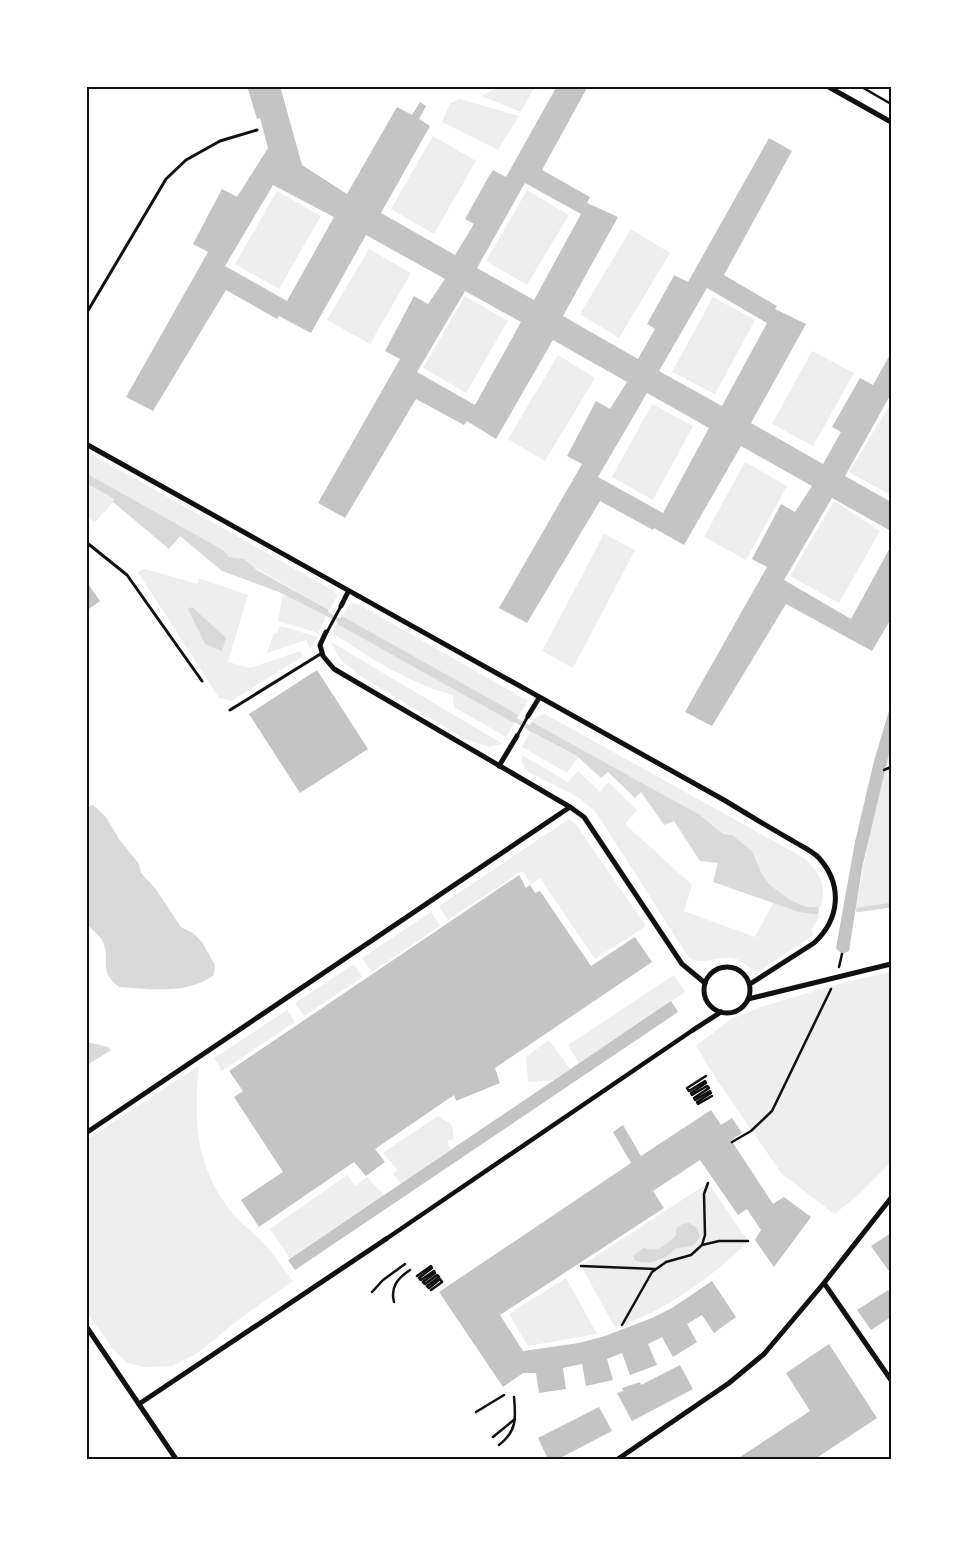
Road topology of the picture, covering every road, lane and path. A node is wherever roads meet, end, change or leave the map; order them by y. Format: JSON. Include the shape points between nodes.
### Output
{"nodes":[{"id":1,"x":827,"y":86,"type":"edge"},
{"id":2,"x":860,"y":86,"type":"edge"},
{"id":3,"x":891,"y":104,"type":"edge"},
{"id":4,"x":891,"y":122,"type":"edge"},
{"id":5,"x":257,"y":130,"type":"dead end"},
{"id":6,"x":86,"y":314,"type":"edge"},
{"id":7,"x":86,"y":444,"type":"edge"},
{"id":8,"x":86,"y":542,"type":"edge"},
{"id":9,"x":348,"y":592,"type":"junction"},
{"id":10,"x":340,"y":606,"type":"joint"},
{"id":11,"x":326,"y":632,"type":"joint"},
{"id":12,"x":322,"y":653,"type":"junction"},
{"id":13,"x":202,"y":681,"type":"dead end"},
{"id":14,"x":539,"y":698,"type":"junction"},
{"id":15,"x":230,"y":710,"type":"dead end"},
{"id":16,"x":528,"y":716,"type":"joint"},
{"id":17,"x":517,"y":736,"type":"joint"},
{"id":18,"x":499,"y":766,"type":"junction"},
{"id":19,"x":891,"y":767,"type":"edge"},
{"id":20,"x":884,"y":770,"type":"dead end"},
{"id":21,"x":570,"y":807,"type":"junction"},
{"id":22,"x":842,"y":954,"type":"dead end"},
{"id":23,"x":891,"y":964,"type":"edge"},
{"id":24,"x":839,"y":968,"type":"dead end"},
{"id":25,"x":705,"y":983,"type":"junction"},
{"id":26,"x":750,"y":984,"type":"junction"},
{"id":27,"x":833,"y":986,"type":"dead end"},
{"id":28,"x":748,"y":999,"type":"junction"},
{"id":29,"x":721,"y":1012,"type":"junction"},
{"id":30,"x":693,"y":1030,"type":"joint"},
{"id":31,"x":706,"y":1076,"type":"dead end"},
{"id":32,"x":712,"y":1096,"type":"dead end"},
{"id":33,"x":86,"y":1133,"type":"edge"},
{"id":34,"x":732,"y":1142,"type":"dead end"},
{"id":35,"x":708,"y":1184,"type":"dead end"},
{"id":36,"x":891,"y":1198,"type":"edge"},
{"id":37,"x":386,"y":1239,"type":"joint"},
{"id":38,"x":748,"y":1242,"type":"dead end"},
{"id":39,"x":702,"y":1245,"type":"junction"},
{"id":40,"x":405,"y":1264,"type":"dead end"},
{"id":41,"x":581,"y":1266,"type":"dead end"},
{"id":42,"x":657,"y":1269,"type":"junction"},
{"id":43,"x":410,"y":1270,"type":"dead end"},
{"id":44,"x":417,"y":1276,"type":"dead end"},
{"id":45,"x":824,"y":1283,"type":"junction"},
{"id":46,"x":431,"y":1290,"type":"dead end"},
{"id":47,"x":372,"y":1292,"type":"dead end"},
{"id":48,"x":394,"y":1302,"type":"dead end"},
{"id":49,"x":622,"y":1325,"type":"dead end"},
{"id":50,"x":86,"y":1326,"type":"edge"},
{"id":51,"x":891,"y":1380,"type":"edge"},
{"id":52,"x":504,"y":1395,"type":"dead end"},
{"id":53,"x":514,"y":1397,"type":"dead end"},
{"id":54,"x":139,"y":1404,"type":"junction"},
{"id":55,"x":476,"y":1412,"type":"dead end"},
{"id":56,"x":516,"y":1418,"type":"junction"},
{"id":57,"x":493,"y":1436,"type":"dead end"},
{"id":58,"x":499,"y":1445,"type":"dead end"},
{"id":59,"x":176,"y":1459,"type":"edge"},
{"id":60,"x":618,"y":1459,"type":"edge"}],
"edges":[{"from":1,"to":4,"type":"street"},
{"from":2,"to":3,"type":"path"},
{"from":5,"to":6,"type":"lane","via":[[220,141],[186,160],[166,178]]},
{"from":7,"to":9,"type":"street"},
{"from":8,"to":13,"type":"lane","via":[[126,576]]},
{"from":9,"to":10,"type":"street"},
{"from":9,"to":14,"type":"street"},
{"from":10,"to":11,"type":"lane"},
{"from":11,"to":12,"type":"street","via":[[320,645]]},
{"from":12,"to":15,"type":"lane"},
{"from":12,"to":18,"type":"street","via":[[334,669]]},
{"from":14,"to":16,"type":"street"},
{"from":14,"to":26,"type":"street","via":[[818,856],[830,875],[837,899],[833,918],[814,943]]},
{"from":16,"to":17,"type":"lane"},
{"from":17,"to":18,"type":"street"},
{"from":18,"to":21,"type":"street"},
{"from":19,"to":20,"type":"path"},
{"from":21,"to":25,"type":"street","via":[[584,817],[682,964]]},
{"from":21,"to":33,"type":"street"},
{"from":22,"to":24,"type":"path"},
{"from":23,"to":28,"type":"street"},
{"from":25,"to":26,"type":"street","via":[[714,970],[728,966],[742,972]]},
{"from":25,"to":29,"type":"street","via":[[706,998]]},
{"from":26,"to":28,"type":"street"},
{"from":27,"to":34,"type":"path","via":[[772,1111]]},
{"from":28,"to":29,"type":"street","via":[[739,1010]]},
{"from":29,"to":30,"type":"street"},
{"from":30,"to":37,"type":"street"},
{"from":31,"to":32,"type":"path","via":[[687,1088],[689,1091],[705,1080],[691,1093],[709,1088],[694,1098],[710,1091],[698,1104]]},
{"from":35,"to":39,"type":"path","via":[[704,1194],[705,1235]]},
{"from":36,"to":45,"type":"street"},
{"from":37,"to":54,"type":"street"},
{"from":38,"to":39,"type":"path","via":[[719,1241]]},
{"from":39,"to":42,"type":"path","via":[[691,1256],[666,1262]]},
{"from":40,"to":47,"type":"path","via":[[389,1274]]},
{"from":41,"to":42,"type":"path"},
{"from":42,"to":49,"type":"path","via":[[649,1276]]},
{"from":43,"to":48,"type":"path","via":[[394,1286]]},
{"from":44,"to":46,"type":"path","via":[[430,1266],[432,1268],[419,1278],[421,1280],[434,1271],[436,1273],[423,1282],[425,1284],[437,1275],[439,1277],[427,1286],[429,1288],[440,1279],[442,1282]]},
{"from":45,"to":51,"type":"street"},
{"from":45,"to":60,"type":"street","via":[[764,1354],[722,1388]]},
{"from":50,"to":54,"type":"street"},
{"from":52,"to":55,"type":"path"},
{"from":53,"to":56,"type":"path"},
{"from":54,"to":59,"type":"street"},
{"from":56,"to":57,"type":"path"},
{"from":56,"to":58,"type":"path","via":[[512,1433]]}]}
